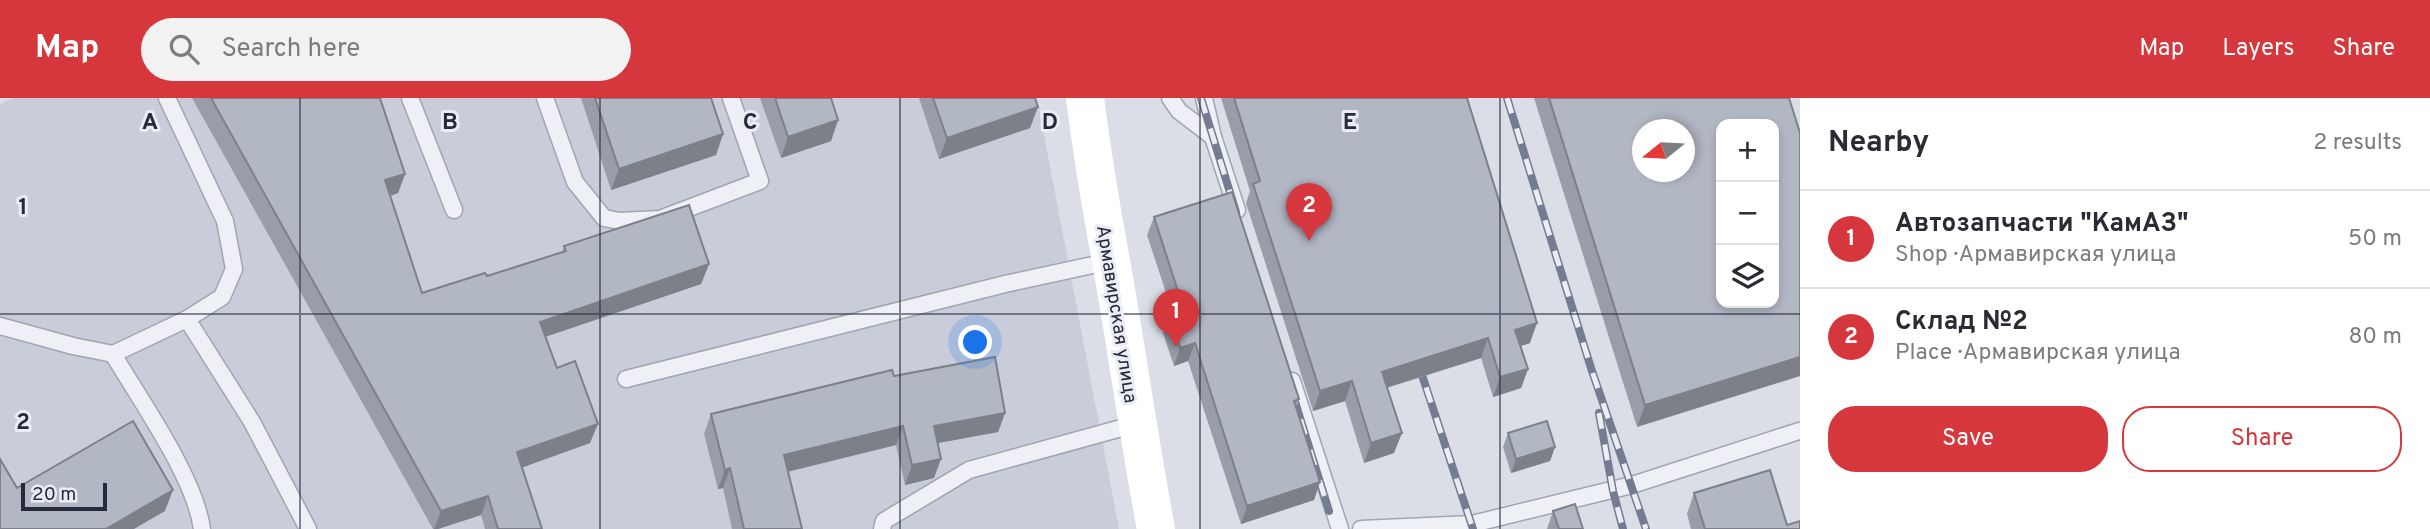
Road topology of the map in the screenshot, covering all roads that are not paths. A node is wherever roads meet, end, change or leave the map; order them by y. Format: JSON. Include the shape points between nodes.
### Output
{"nodes":[{"id":1,"x":167,"y":98,"type":"edge"},
{"id":2,"x":410,"y":98,"type":"edge"},
{"id":3,"x":545,"y":98,"type":"edge"},
{"id":4,"x":731,"y":98,"type":"edge"},
{"id":5,"x":1085,"y":98,"type":"edge"},
{"id":6,"x":1170,"y":98,"type":"edge"},
{"id":7,"x":1204,"y":98,"type":"edge"},
{"id":8,"x":1213,"y":137,"type":"junction"},
{"id":9,"x":454,"y":210,"type":"dead end"},
{"id":10,"x":1242,"y":228,"type":"edge"},
{"id":11,"x":1111,"y":261,"type":"junction"},
{"id":12,"x":187,"y":318,"type":"junction"},
{"id":13,"x":0,"y":326,"type":"edge"},
{"id":14,"x":113,"y":354,"type":"junction"},
{"id":15,"x":1289,"y":372,"type":"edge"},
{"id":16,"x":626,"y":379,"type":"dead end"},
{"id":17,"x":1136,"y":424,"type":"junction"},
{"id":18,"x":1799,"y":431,"type":"edge"},
{"id":19,"x":202,"y":529,"type":"edge"},
{"id":20,"x":308,"y":529,"type":"edge"},
{"id":21,"x":882,"y":529,"type":"edge"},
{"id":22,"x":1156,"y":529,"type":"edge"},
{"id":23,"x":1340,"y":529,"type":"edge"},
{"id":24,"x":1362,"y":529,"type":"edge"}],
"edges":[{"from":1,"to":12,"type":"lane","via":[[225,221],[234,269],[222,297]]},
{"from":2,"to":9,"type":"lane"},
{"from":3,"to":4,"type":"lane","via":[[575,182],[604,218],[620,221],[660,219],[760,181]]},
{"from":5,"to":11,"type":"main road","name":"Армавирская улица"},
{"from":6,"to":8,"type":"lane","via":[[1179,111]]},
{"from":7,"to":8,"type":"lane"},
{"from":8,"to":10,"type":"lane"},
{"from":11,"to":16,"type":"lane"},
{"from":11,"to":17,"type":"main road","name":"Армавирская улица"},
{"from":12,"to":14,"type":"lane"},
{"from":12,"to":20,"type":"lane","via":[[252,422]]},
{"from":13,"to":14,"type":"lane"},
{"from":14,"to":19,"type":"lane","via":[[178,465],[200,513]]},
{"from":15,"to":23,"type":"lane"},
{"from":17,"to":21,"type":"lane","via":[[970,470],[884,521]]},
{"from":17,"to":22,"type":"main road","name":"Армавирская улица"},
{"from":18,"to":24,"type":"lane","via":[[1623,488],[1472,524]]}]}
